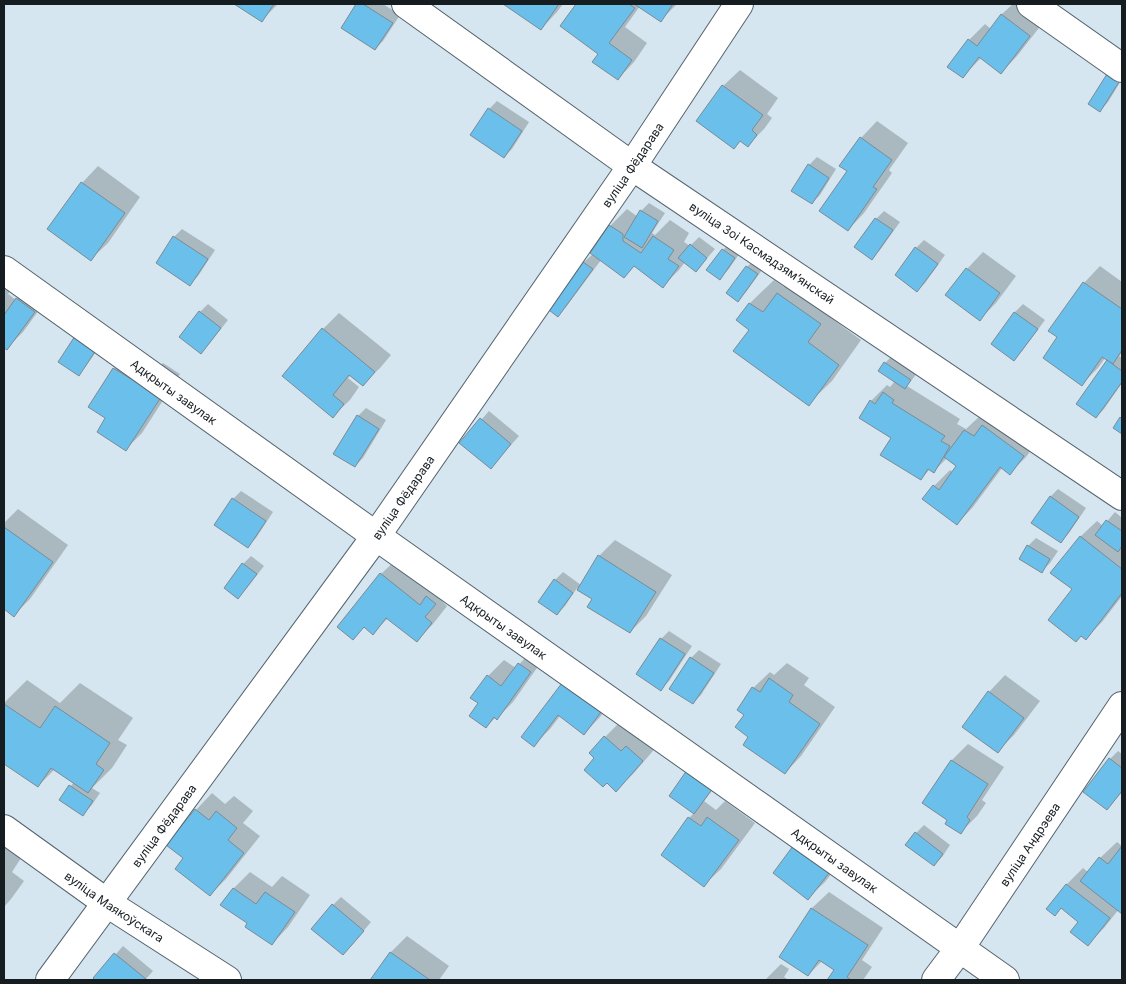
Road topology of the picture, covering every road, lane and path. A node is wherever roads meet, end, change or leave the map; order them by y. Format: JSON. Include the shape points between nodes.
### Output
{"nodes":[{"id":1,"x":406,"y":4,"type":"edge"},
{"id":2,"x":739,"y":4,"type":"edge"},
{"id":3,"x":1031,"y":4,"type":"edge"},
{"id":4,"x":1122,"y":68,"type":"edge"},
{"id":5,"x":632,"y":166,"type":"junction"},
{"id":6,"x":4,"y":270,"type":"edge"},
{"id":7,"x":1122,"y":496,"type":"edge"},
{"id":8,"x":376,"y":536,"type":"junction"},
{"id":9,"x":1122,"y":706,"type":"edge"},
{"id":10,"x":4,"y":829,"type":"edge"},
{"id":11,"x":107,"y":903,"type":"junction"},
{"id":12,"x":960,"y":948,"type":"junction"},
{"id":13,"x":50,"y":980,"type":"edge"},
{"id":14,"x":227,"y":980,"type":"edge"},
{"id":15,"x":936,"y":980,"type":"edge"},
{"id":16,"x":1005,"y":980,"type":"edge"}],
"edges":[{"from":1,"to":5,"type":"street","name":"вуліца Зоі Касмадзямʼянскай"},
{"from":2,"to":5,"type":"street","name":"вуліца Фёдарава"},
{"from":3,"to":4,"type":"street"},
{"from":5,"to":7,"type":"street","name":"вуліца Зоі Касмадзямʼянскай"},
{"from":5,"to":8,"type":"street","name":"вуліца Фёдарава"},
{"from":6,"to":8,"type":"street","name":"Адкрыты завулак"},
{"from":8,"to":11,"type":"street","name":"вуліца Фёдарава"},
{"from":8,"to":12,"type":"street","name":"Адкрыты завулак"},
{"from":9,"to":12,"type":"street","name":"вуліца Андрэева"},
{"from":10,"to":11,"type":"street","name":"вуліца Маякоўскага"},
{"from":11,"to":13,"type":"street","name":"вуліца Фёдарава"},
{"from":11,"to":14,"type":"street","name":"вуліца Маякоўскага"},
{"from":12,"to":15,"type":"street","name":"вуліца Андрэева"},
{"from":12,"to":16,"type":"street","name":"Адкрыты завулак"}]}
